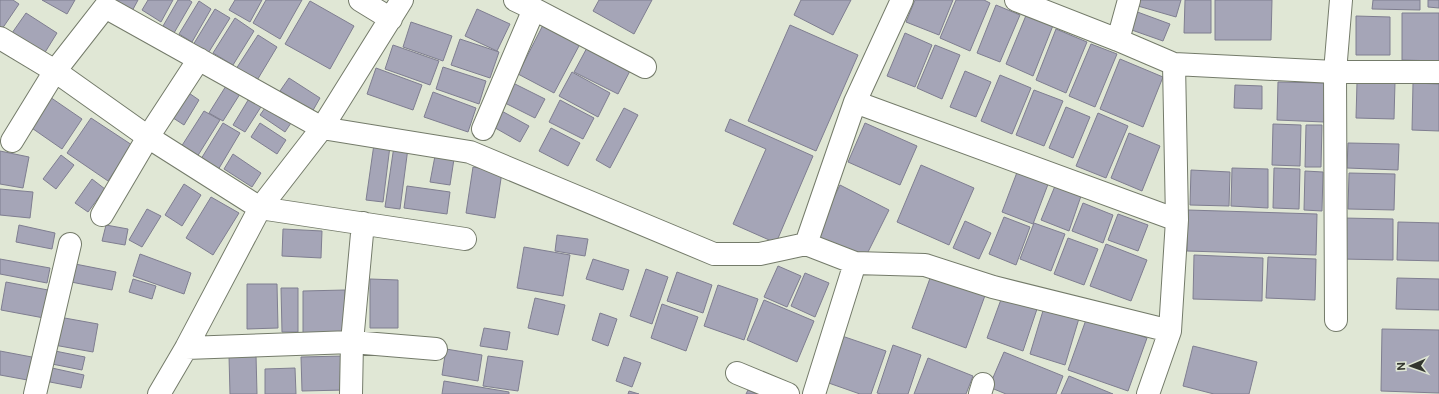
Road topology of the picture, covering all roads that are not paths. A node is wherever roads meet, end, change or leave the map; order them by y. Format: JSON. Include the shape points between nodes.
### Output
{"nodes":[{"id":1,"x":360,"y":0,"type":"edge"},
{"id":2,"x":402,"y":0,"type":"edge"},
{"id":3,"x":515,"y":0,"type":"edge"},
{"id":4,"x":902,"y":0,"type":"edge"},
{"id":5,"x":1016,"y":0,"type":"edge"},
{"id":6,"x":1128,"y":0,"type":"edge"},
{"id":7,"x":1341,"y":0,"type":"edge"},
{"id":8,"x":534,"y":9,"type":"junction"},
{"id":9,"x":391,"y":19,"type":"junction"},
{"id":10,"x":0,"y":38,"type":"edge"},
{"id":11,"x":1118,"y":40,"type":"junction"},
{"id":12,"x":199,"y":59,"type":"junction"},
{"id":13,"x":1174,"y":64,"type":"junction"},
{"id":14,"x":645,"y":67,"type":"dead end"},
{"id":15,"x":55,"y":71,"type":"junction"},
{"id":16,"x":1335,"y":72,"type":"junction"},
{"id":17,"x":1439,"y":72,"type":"edge"},
{"id":18,"x":855,"y":102,"type":"junction"},
{"id":19,"x":322,"y":128,"type":"junction"},
{"id":20,"x":483,"y":129,"type":"dead end"},
{"id":21,"x":148,"y":137,"type":"junction"},
{"id":22,"x":12,"y":141,"type":"dead end"},
{"id":23,"x":260,"y":208,"type":"junction"},
{"id":24,"x":102,"y":215,"type":"dead end"},
{"id":25,"x":1177,"y":220,"type":"junction"},
{"id":26,"x":363,"y":223,"type":"junction"},
{"id":27,"x":465,"y":239,"type":"dead end"},
{"id":28,"x":70,"y":244,"type":"dead end"},
{"id":29,"x":806,"y":244,"type":"junction"},
{"id":30,"x":855,"y":263,"type":"junction"},
{"id":31,"x":1336,"y":320,"type":"dead end"},
{"id":32,"x":1170,"y":331,"type":"junction"},
{"id":33,"x":352,"y":342,"type":"junction"},
{"id":34,"x":186,"y":348,"type":"junction"},
{"id":35,"x":436,"y":349,"type":"dead end"},
{"id":36,"x":737,"y":373,"type":"dead end"},
{"id":37,"x":35,"y":394,"type":"edge"},
{"id":38,"x":159,"y":394,"type":"edge"},
{"id":39,"x":351,"y":394,"type":"edge"},
{"id":40,"x":788,"y":394,"type":"edge"},
{"id":41,"x":814,"y":394,"type":"edge"},
{"id":42,"x":1148,"y":394,"type":"edge"}],
"edges":[{"from":1,"to":9,"type":"street"},
{"from":2,"to":9,"type":"street"},
{"from":3,"to":8,"type":"street"},
{"from":4,"to":18,"type":"street"},
{"from":5,"to":11,"type":"street"},
{"from":6,"to":11,"type":"street"},
{"from":7,"to":16,"type":"street"},
{"from":8,"to":14,"type":"street"},
{"from":8,"to":20,"type":"street"},
{"from":9,"to":19,"type":"street"},
{"from":10,"to":15,"type":"street"},
{"from":11,"to":13,"type":"street"},
{"from":12,"to":15,"type":"street","via":[[105,7]]},
{"from":12,"to":19,"type":"street"},
{"from":12,"to":21,"type":"street"},
{"from":13,"to":16,"type":"street"},
{"from":13,"to":25,"type":"street"},
{"from":15,"to":21,"type":"street"},
{"from":15,"to":22,"type":"street"},
{"from":16,"to":17,"type":"street"},
{"from":16,"to":31,"type":"street"},
{"from":18,"to":25,"type":"street"},
{"from":18,"to":29,"type":"street"},
{"from":19,"to":23,"type":"street"},
{"from":19,"to":29,"type":"street","via":[[470,152],[714,254],[760,254]]},
{"from":21,"to":23,"type":"street"},
{"from":21,"to":24,"type":"street"},
{"from":23,"to":26,"type":"street"},
{"from":23,"to":34,"type":"street"},
{"from":25,"to":32,"type":"street"},
{"from":26,"to":27,"type":"street"},
{"from":26,"to":33,"type":"street"},
{"from":28,"to":37,"type":"street"},
{"from":29,"to":30,"type":"street"},
{"from":30,"to":32,"type":"street","via":[[925,265],[994,287]]},
{"from":30,"to":41,"type":"street"},
{"from":32,"to":42,"type":"street"},
{"from":33,"to":34,"type":"street"},
{"from":33,"to":35,"type":"street"},
{"from":33,"to":39,"type":"street"},
{"from":34,"to":38,"type":"street"},
{"from":36,"to":40,"type":"street"}]}
